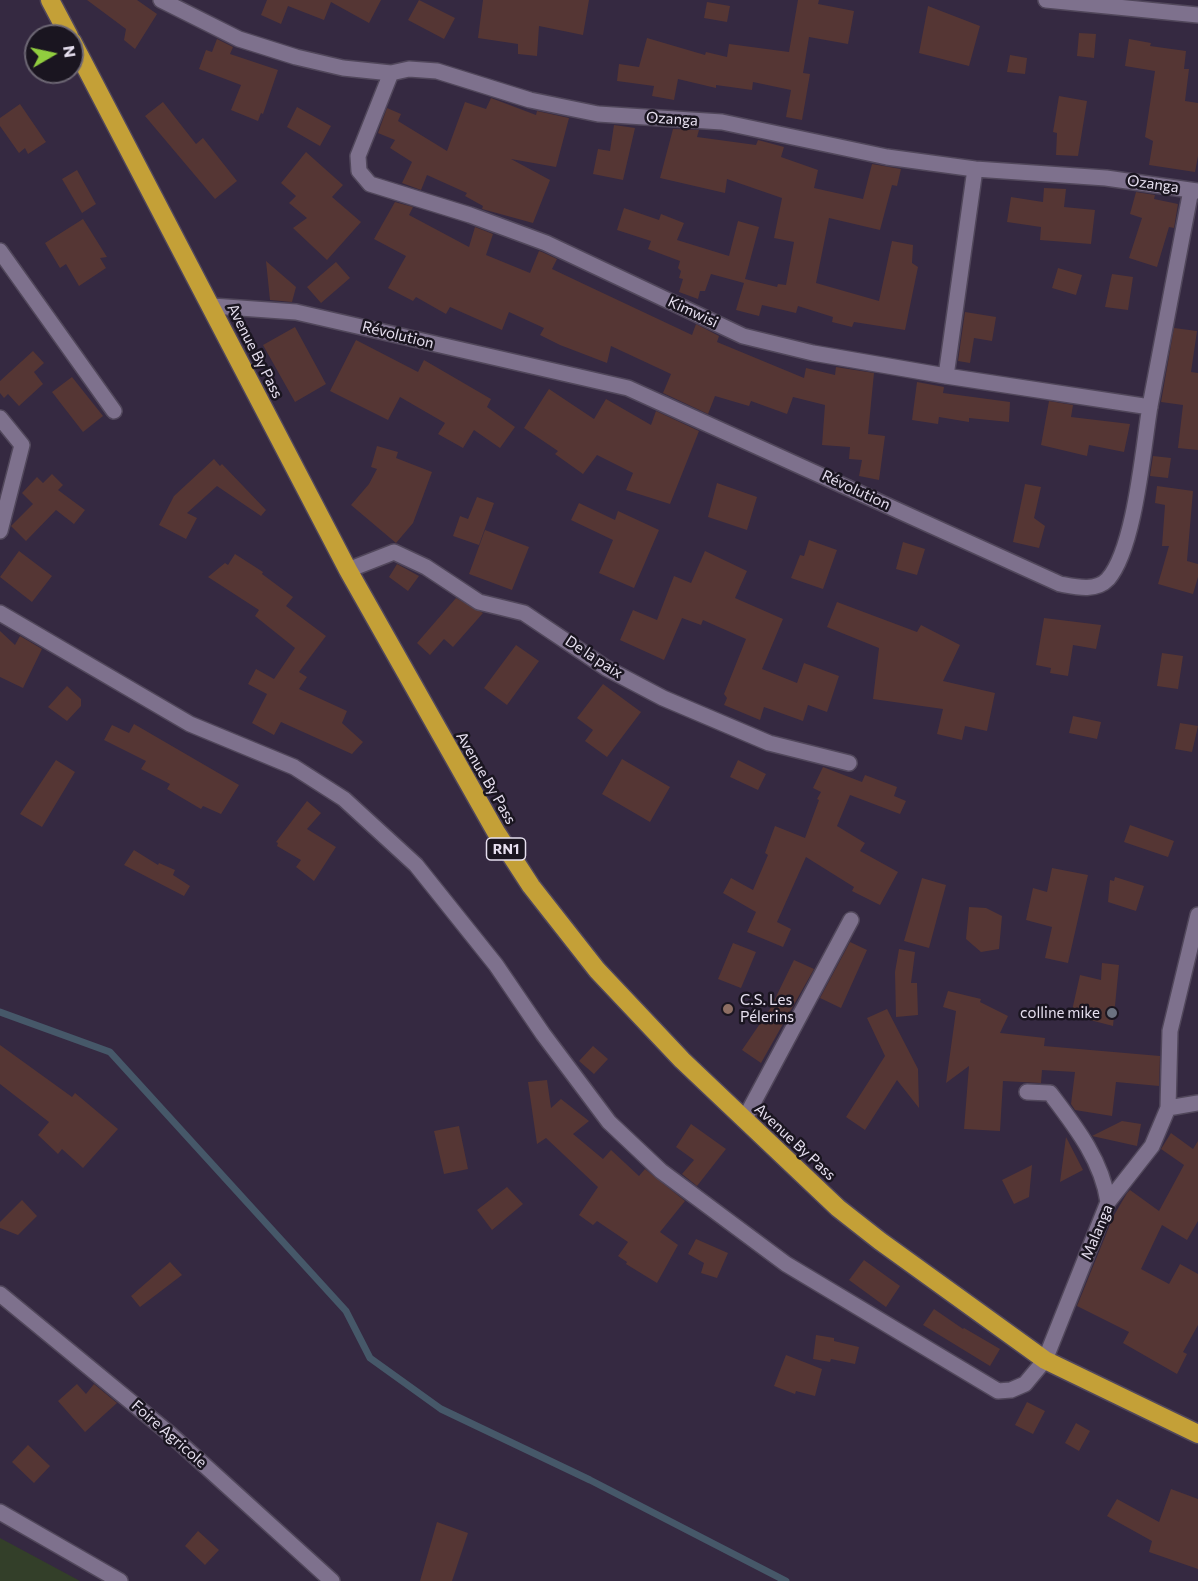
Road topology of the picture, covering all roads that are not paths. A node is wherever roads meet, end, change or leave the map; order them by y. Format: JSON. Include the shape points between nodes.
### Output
{"nodes":[{"id":1,"x":50,"y":0,"type":"edge"},
{"id":2,"x":161,"y":0,"type":"edge"},
{"id":3,"x":1046,"y":0,"type":"edge"},
{"id":4,"x":1198,"y":15,"type":"edge"},
{"id":5,"x":63,"y":24,"type":"edge"},
{"id":6,"x":84,"y":64,"type":"edge"},
{"id":7,"x":391,"y":73,"type":"junction"},
{"id":8,"x":975,"y":169,"type":"junction"},
{"id":9,"x":1194,"y":190,"type":"edge"},
{"id":10,"x":0,"y":251,"type":"edge"},
{"id":11,"x":212,"y":306,"type":"junction"},
{"id":12,"x":946,"y":376,"type":"junction"},
{"id":13,"x":1150,"y":407,"type":"junction"},
{"id":14,"x":114,"y":411,"type":"dead end"},
{"id":15,"x":0,"y":418,"type":"edge"},
{"id":16,"x":0,"y":531,"type":"edge"},
{"id":17,"x":348,"y":570,"type":"junction"},
{"id":18,"x":0,"y":613,"type":"edge"},
{"id":19,"x":849,"y":764,"type":"dead end"},
{"id":20,"x":1198,"y":915,"type":"edge"},
{"id":21,"x":850,"y":920,"type":"dead end"},
{"id":22,"x":1027,"y":1092,"type":"dead end"},
{"id":23,"x":1198,"y":1103,"type":"edge"},
{"id":24,"x":1168,"y":1108,"type":"junction"},
{"id":25,"x":744,"y":1120,"type":"junction"},
{"id":26,"x":1108,"y":1202,"type":"junction"},
{"id":27,"x":0,"y":1294,"type":"edge"},
{"id":28,"x":1045,"y":1360,"type":"junction"},
{"id":29,"x":1198,"y":1434,"type":"edge"},
{"id":30,"x":0,"y":1512,"type":"edge"},
{"id":31,"x":120,"y":1581,"type":"edge"},
{"id":32,"x":332,"y":1581,"type":"edge"}],
"edges":[{"from":1,"to":5,"type":"highway"},
{"from":2,"to":7,"type":"street","name":"Ozanga","via":[[239,39],[320,62]]},
{"from":3,"to":4,"type":"street"},
{"from":6,"to":11,"type":"highway","name":"Avenue By Pass","number":"RN1"},
{"from":7,"to":8,"type":"street","name":"Ozanga","via":[[409,69],[437,71],[530,100],[598,114],[722,122],[887,157]]},
{"from":7,"to":12,"type":"street","name":"Kimwisi","via":[[358,156],[359,171],[370,184],[546,243],[743,336],[813,353]]},
{"from":8,"to":9,"type":"street","name":"Ozanga","via":[[1106,177]]},
{"from":8,"to":12,"type":"street"},
{"from":9,"to":13,"type":"street","name":"Révolution"},
{"from":10,"to":14,"type":"street"},
{"from":11,"to":13,"type":"street","name":"Révolution","via":[[296,312],[628,388],[1060,584],[1075,587],[1090,587],[1109,578],[1126,541]]},
{"from":11,"to":17,"type":"highway","name":"Avenue By Pass","number":"RN1"},
{"from":12,"to":13,"type":"street","name":"Kimwisi"},
{"from":15,"to":16,"type":"street","via":[[22,445]]},
{"from":17,"to":19,"type":"street","name":"De la paix","via":[[394,552],[426,567],[479,602],[524,613],[606,668],[663,698],[769,743]]},
{"from":17,"to":25,"type":"highway","name":"Avenue By Pass","number":"RN1","via":[[496,832],[531,886],[597,970]]},
{"from":18,"to":28,"type":"street","name":"Malanga","via":[[190,724],[294,767],[362,813],[416,866],[496,965],[609,1122],[661,1171],[786,1264],[998,1390],[1025,1384]]},
{"from":20,"to":24,"type":"street","via":[[1170,1031]]},
{"from":21,"to":25,"type":"street"},
{"from":22,"to":26,"type":"street","via":[[1050,1093],[1063,1110],[1082,1136],[1106,1183]]},
{"from":23,"to":24,"type":"street"},
{"from":24,"to":26,"type":"street","name":"Malanga","via":[[1152,1146]]},
{"from":25,"to":28,"type":"highway","name":"Avenue By Pass","number":"RN1","via":[[838,1208]]},
{"from":26,"to":28,"type":"street","name":"Malanga"},
{"from":27,"to":32,"type":"street","name":"Foire Agricole","via":[[170,1434]]},
{"from":28,"to":29,"type":"highway","name":"Avenue By Pass","number":"RN1"},
{"from":30,"to":31,"type":"street"}]}
